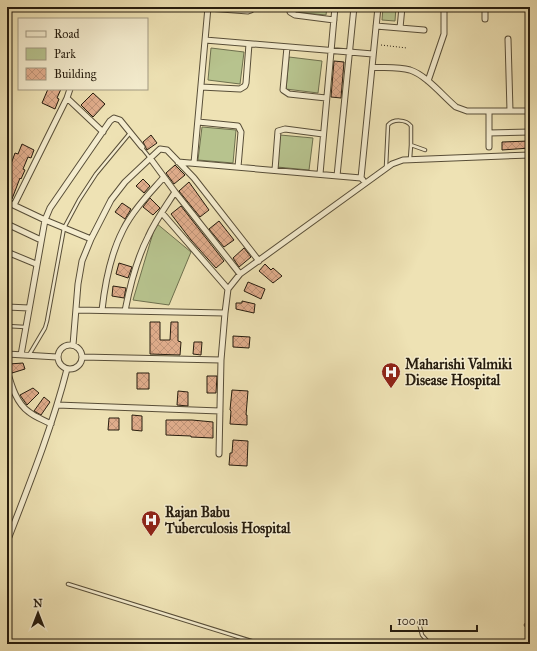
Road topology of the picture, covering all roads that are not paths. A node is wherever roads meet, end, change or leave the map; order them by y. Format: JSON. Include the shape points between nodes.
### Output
{"nodes":[{"id":1,"x":253,"y":7,"type":"edge"},
{"id":2,"x":290,"y":7,"type":"edge"},
{"id":3,"x":335,"y":7,"type":"edge"},
{"id":4,"x":354,"y":7,"type":"edge"},
{"id":5,"x":378,"y":7,"type":"edge"},
{"id":6,"x":402,"y":7,"type":"edge"},
{"id":7,"x":485,"y":7,"type":"edge"},
{"id":8,"x":208,"y":8,"type":"edge"},
{"id":9,"x":444,"y":8,"type":"dead end"},
{"id":10,"x":485,"y":19,"type":"dead end"},
{"id":11,"x":334,"y":20,"type":"junction"},
{"id":12,"x":376,"y":26,"type":"junction"},
{"id":13,"x":400,"y":28,"type":"junction"},
{"id":14,"x":424,"y":30,"type":"dead end"},
{"id":15,"x":508,"y":39,"type":"dead end"},
{"id":16,"x":205,"y":40,"type":"junction"},
{"id":17,"x":249,"y":44,"type":"junction"},
{"id":18,"x":287,"y":47,"type":"junction"},
{"id":19,"x":331,"y":51,"type":"junction"},
{"id":20,"x":349,"y":53,"type":"junction"},
{"id":21,"x":373,"y":54,"type":"junction"},
{"id":22,"x":372,"y":67,"type":"junction"},
{"id":23,"x":428,"y":81,"type":"junction"},
{"id":24,"x":201,"y":87,"type":"junction"},
{"id":25,"x":70,"y":90,"type":"edge"},
{"id":26,"x":66,"y":98,"type":"junction"},
{"id":27,"x":326,"y":98,"type":"junction"},
{"id":28,"x":488,"y":111,"type":"junction"},
{"id":29,"x":510,"y":111,"type":"junction"},
{"id":30,"x":530,"y":111,"type":"edge"},
{"id":31,"x":198,"y":122,"type":"junction"},
{"id":32,"x":103,"y":132,"type":"junction"},
{"id":33,"x":530,"y":132,"type":"edge"},
{"id":34,"x":131,"y":133,"type":"junction"},
{"id":35,"x":489,"y":133,"type":"junction"},
{"id":36,"x":323,"y":134,"type":"junction"},
{"id":37,"x":411,"y":147,"type":"junction"},
{"id":38,"x":489,"y":147,"type":"dead end"},
{"id":39,"x":142,"y":148,"type":"joint"},
{"id":40,"x":425,"y":150,"type":"dead end"},
{"id":41,"x":530,"y":155,"type":"edge"},
{"id":42,"x":150,"y":158,"type":"junction"},
{"id":43,"x":410,"y":160,"type":"junction"},
{"id":44,"x":178,"y":162,"type":"junction"},
{"id":45,"x":194,"y":163,"type":"junction"},
{"id":46,"x":238,"y":167,"type":"junction"},
{"id":47,"x":386,"y":168,"type":"junction"},
{"id":48,"x":275,"y":170,"type":"junction"},
{"id":49,"x":320,"y":174,"type":"junction"},
{"id":50,"x":337,"y":176,"type":"junction"},
{"id":51,"x":164,"y":177,"type":"junction"},
{"id":52,"x":361,"y":178,"type":"junction"},
{"id":53,"x":365,"y":183,"type":"junction"},
{"id":54,"x":175,"y":192,"type":"junction"},
{"id":55,"x":7,"y":202,"type":"edge"},
{"id":56,"x":14,"y":205,"type":"junction"},
{"id":57,"x":162,"y":213,"type":"junction"},
{"id":58,"x":45,"y":220,"type":"junction"},
{"id":59,"x":7,"y":224,"type":"edge"},
{"id":60,"x":64,"y":228,"type":"junction"},
{"id":61,"x":91,"y":239,"type":"junction"},
{"id":62,"x":41,"y":240,"type":"junction"},
{"id":63,"x":7,"y":252,"type":"edge"},
{"id":64,"x":259,"y":261,"type":"junction"},
{"id":65,"x":36,"y":264,"type":"junction"},
{"id":66,"x":240,"y":274,"type":"junction"},
{"id":67,"x":228,"y":289,"type":"junction"},
{"id":68,"x":7,"y":307,"type":"edge"},
{"id":69,"x":29,"y":308,"type":"junction"},
{"id":70,"x":77,"y":310,"type":"junction"},
{"id":71,"x":102,"y":310,"type":"junction"},
{"id":72,"x":125,"y":311,"type":"junction"},
{"id":73,"x":225,"y":313,"type":"junction"},
{"id":74,"x":7,"y":326,"type":"edge"},
{"id":75,"x":26,"y":327,"type":"junction"},
{"id":76,"x":73,"y":345,"type":"junction"},
{"id":77,"x":7,"y":354,"type":"edge"},
{"id":78,"x":21,"y":355,"type":"junction"},
{"id":79,"x":29,"y":355,"type":"junction"},
{"id":80,"x":58,"y":357,"type":"junction"},
{"id":81,"x":82,"y":357,"type":"junction"},
{"id":82,"x":221,"y":360,"type":"junction"},
{"id":83,"x":67,"y":369,"type":"junction"},
{"id":84,"x":7,"y":370,"type":"edge"},
{"id":85,"x":57,"y":405,"type":"junction"},
{"id":86,"x":220,"y":411,"type":"junction"},
{"id":87,"x":51,"y":424,"type":"junction"},
{"id":88,"x":219,"y":454,"type":"dead end"},
{"id":89,"x":7,"y":542,"type":"edge"},
{"id":90,"x":68,"y":584,"type":"dead end"},
{"id":91,"x":419,"y":623,"type":"dead end"},
{"id":92,"x":526,"y":625,"type":"dead end"},
{"id":93,"x":530,"y":629,"type":"edge"},
{"id":94,"x":261,"y":644,"type":"edge"},
{"id":95,"x":430,"y":644,"type":"edge"}],
"edges":[{"from":1,"to":8,"type":"street","via":[[248,12]]},
{"from":2,"to":11,"type":"street","via":[[290,12],[295,15]]},
{"from":3,"to":11,"type":"street"},
{"from":4,"to":20,"type":"street"},
{"from":5,"to":12,"type":"street"},
{"from":6,"to":13,"type":"street"},
{"from":7,"to":10,"type":"street"},
{"from":8,"to":16,"type":"street"},
{"from":9,"to":23,"type":"street","via":[[444,34]]},
{"from":11,"to":19,"type":"street"},
{"from":12,"to":13,"type":"street"},
{"from":12,"to":21,"type":"street"},
{"from":13,"to":14,"type":"street"},
{"from":15,"to":29,"type":"street"},
{"from":16,"to":17,"type":"street"},
{"from":16,"to":24,"type":"street"},
{"from":17,"to":18,"type":"street"},
{"from":17,"to":24,"type":"street","via":[[246,83],[243,88]]},
{"from":18,"to":19,"type":"street"},
{"from":18,"to":27,"type":"street","via":[[283,90],[289,94]]},
{"from":19,"to":20,"type":"street"},
{"from":19,"to":27,"type":"street"},
{"from":20,"to":21,"type":"street"},
{"from":20,"to":50,"type":"street"},
{"from":21,"to":22,"type":"street"},
{"from":22,"to":23,"type":"street","via":[[409,70]]},
{"from":22,"to":52,"type":"street"},
{"from":23,"to":28,"type":"street","via":[[456,107],[462,110]]},
{"from":24,"to":31,"type":"street"},
{"from":25,"to":26,"type":"street"},
{"from":26,"to":32,"type":"street"},
{"from":26,"to":56,"type":"street"},
{"from":27,"to":36,"type":"street"},
{"from":28,"to":29,"type":"street"},
{"from":28,"to":35,"type":"street"},
{"from":29,"to":30,"type":"street"},
{"from":31,"to":45,"type":"street"},
{"from":31,"to":46,"type":"street","via":[[238,126],[242,132]]},
{"from":32,"to":34,"type":"street","via":[[110,121],[117,118]]},
{"from":32,"to":58,"type":"street","via":[[50,208]]},
{"from":33,"to":35,"type":"street"},
{"from":34,"to":39,"type":"street"},
{"from":34,"to":60,"type":"lane","via":[[96,174]]},
{"from":35,"to":38,"type":"street"},
{"from":36,"to":48,"type":"street","via":[[285,129],[278,131]]},
{"from":36,"to":49,"type":"street"},
{"from":37,"to":40,"type":"lane","via":[[413,145]]},
{"from":37,"to":43,"type":"lane"},
{"from":37,"to":47,"type":"lane","via":[[411,126],[406,122],[389,123]]},
{"from":39,"to":42,"type":"lane"},
{"from":41,"to":43,"type":"street"},
{"from":42,"to":44,"type":"street","via":[[163,149]]},
{"from":42,"to":51,"type":"street"},
{"from":42,"to":61,"type":"street","via":[[111,200]]},
{"from":43,"to":47,"type":"street","via":[[397,162]]},
{"from":44,"to":45,"type":"street"},
{"from":44,"to":64,"type":"street","via":[[194,178]]},
{"from":45,"to":46,"type":"street"},
{"from":46,"to":48,"type":"street"},
{"from":47,"to":53,"type":"street"},
{"from":48,"to":49,"type":"street"},
{"from":49,"to":50,"type":"street"},
{"from":50,"to":52,"type":"street"},
{"from":51,"to":54,"type":"street"},
{"from":51,"to":71,"type":"street","via":[[137,208],[123,230],[107,273]]},
{"from":52,"to":53,"type":"street"},
{"from":53,"to":64,"type":"street"},
{"from":54,"to":57,"type":"street"},
{"from":54,"to":66,"type":"street"},
{"from":55,"to":56,"type":"street"},
{"from":56,"to":58,"type":"street"},
{"from":57,"to":67,"type":"street"},
{"from":57,"to":72,"type":"street","via":[[148,236],[137,262]]},
{"from":58,"to":60,"type":"street"},
{"from":58,"to":62,"type":"street"},
{"from":59,"to":62,"type":"street"},
{"from":60,"to":61,"type":"street"},
{"from":60,"to":79,"type":"lane","via":[[47,321]]},
{"from":61,"to":70,"type":"street","via":[[82,261]]},
{"from":62,"to":65,"type":"street"},
{"from":63,"to":65,"type":"street"},
{"from":64,"to":66,"type":"street"},
{"from":65,"to":69,"type":"street"},
{"from":66,"to":67,"type":"street"},
{"from":67,"to":73,"type":"street"},
{"from":68,"to":69,"type":"street"},
{"from":69,"to":75,"type":"street"},
{"from":70,"to":71,"type":"street"},
{"from":70,"to":76,"type":"street"},
{"from":71,"to":72,"type":"street"},
{"from":72,"to":73,"type":"street"},
{"from":73,"to":82,"type":"street"},
{"from":74,"to":75,"type":"lane"},
{"from":75,"to":78,"type":"street"},
{"from":76,"to":80,"type":"street","via":[[62,347]]},
{"from":76,"to":81,"type":"street","via":[[78,348]]},
{"from":77,"to":78,"type":"street"},
{"from":78,"to":79,"type":"street"},
{"from":79,"to":80,"type":"street"},
{"from":80,"to":83,"type":"street","via":[[58,362]]},
{"from":81,"to":82,"type":"street"},
{"from":81,"to":83,"type":"street","via":[[77,367]]},
{"from":82,"to":86,"type":"street"},
{"from":83,"to":85,"type":"street"},
{"from":84,"to":87,"type":"street","via":[[15,393],[28,412]]},
{"from":85,"to":86,"type":"street"},
{"from":85,"to":87,"type":"street"},
{"from":86,"to":88,"type":"street"},
{"from":87,"to":89,"type":"street"},
{"from":90,"to":94,"type":"lane"},
{"from":91,"to":95,"type":"lane","via":[[422,635]]},
{"from":92,"to":93,"type":"lane"}]}
